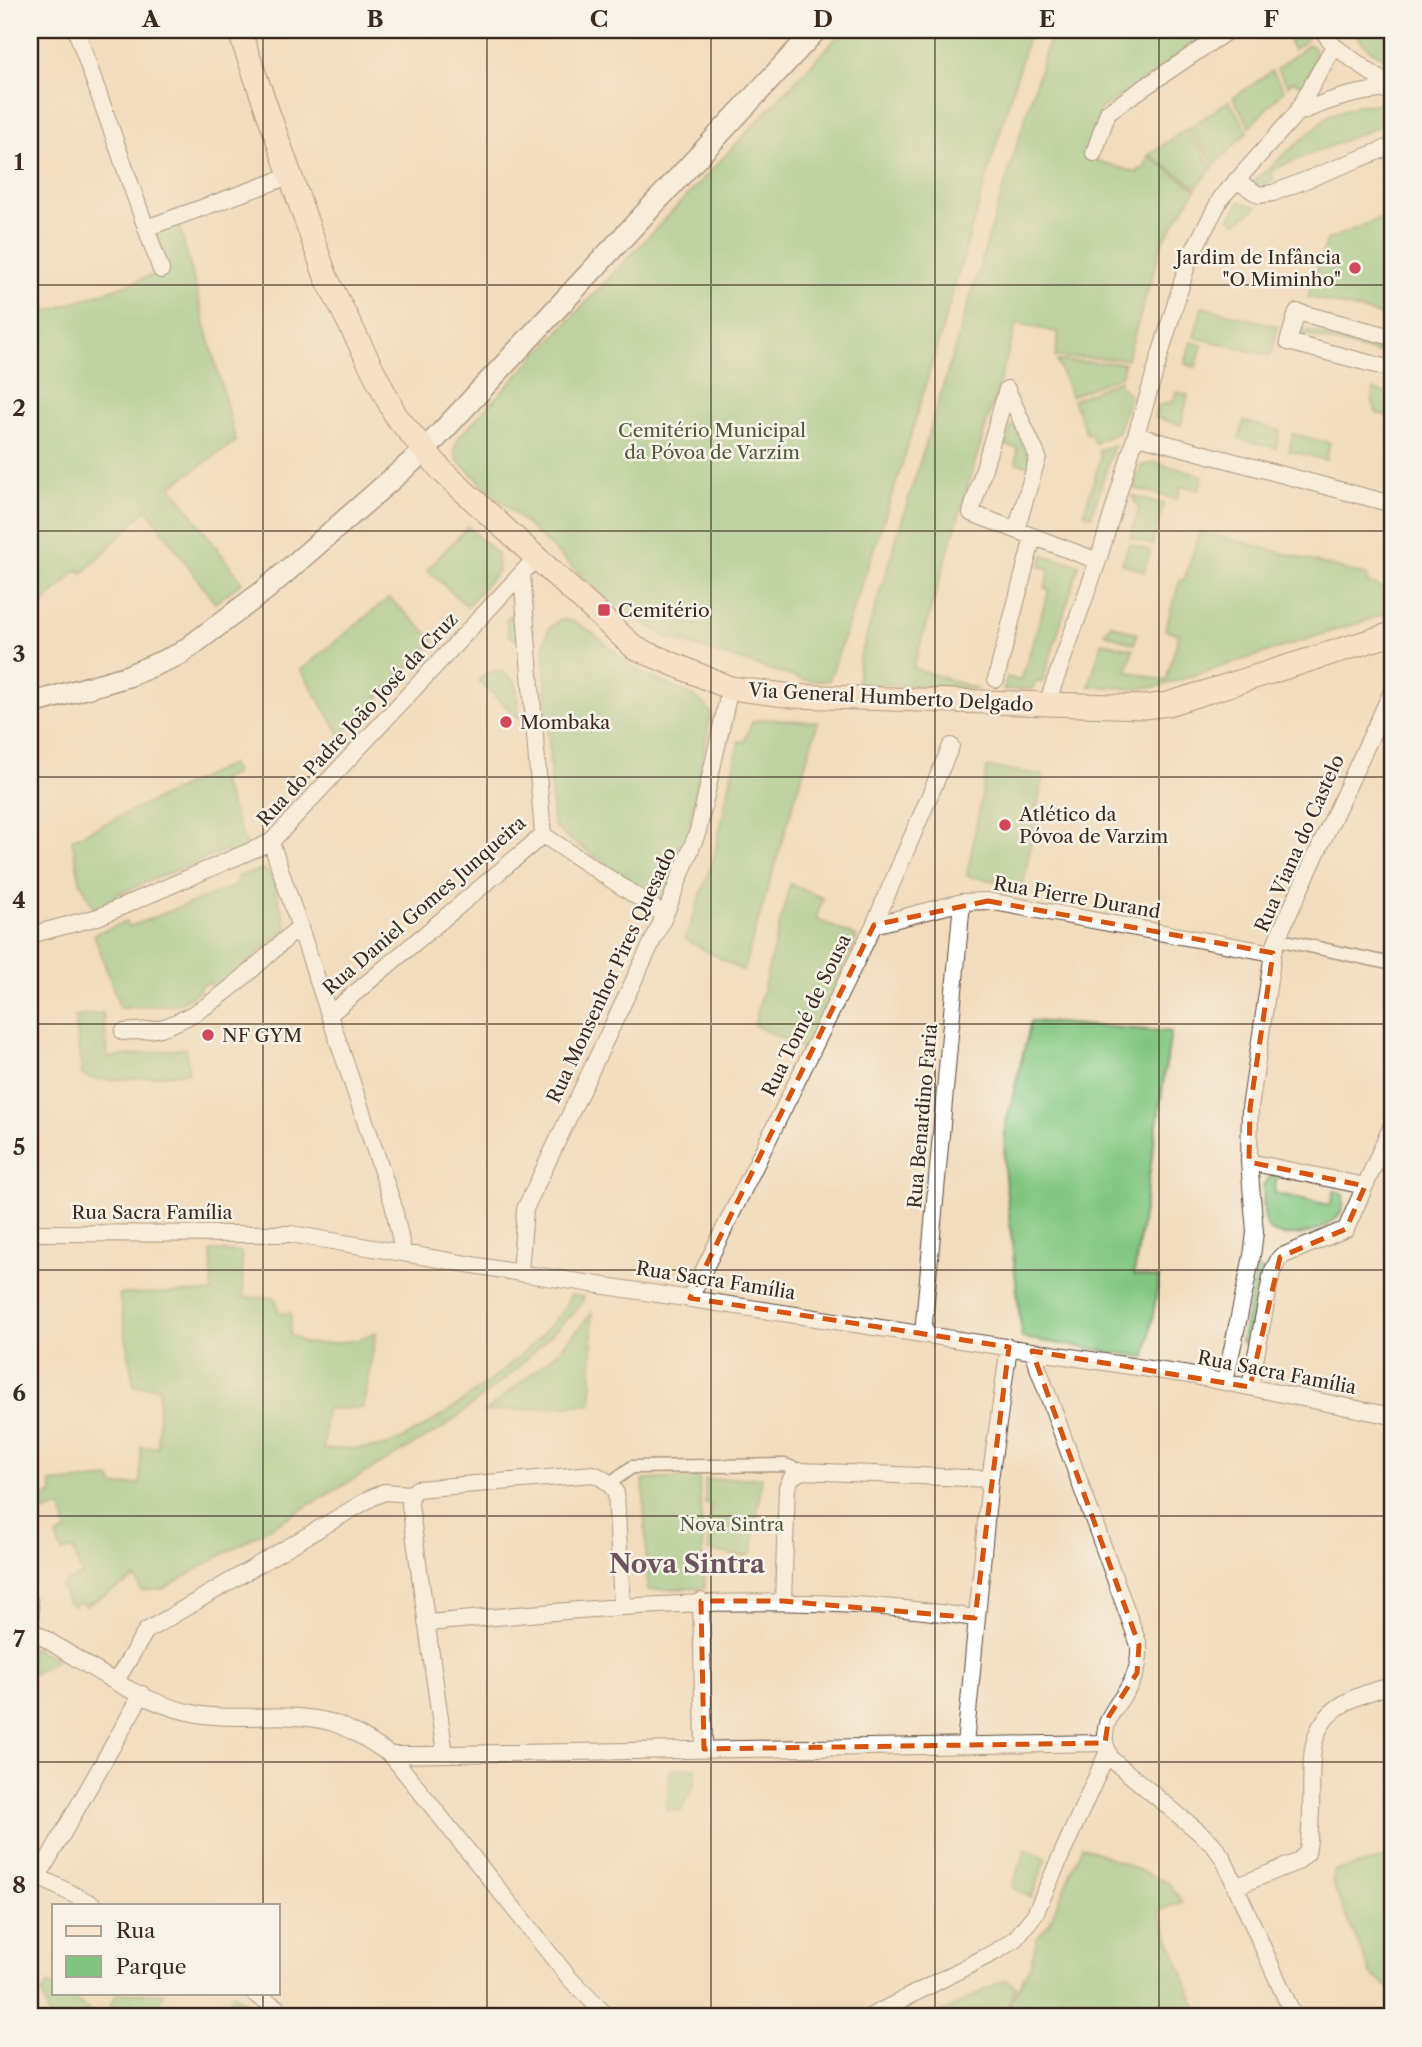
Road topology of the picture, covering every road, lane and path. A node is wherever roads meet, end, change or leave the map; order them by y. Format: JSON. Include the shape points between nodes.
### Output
{"nodes":[{"id":1,"x":76,"y":30,"type":"edge"},
{"id":2,"x":239,"y":30,"type":"edge"},
{"id":3,"x":816,"y":30,"type":"edge"},
{"id":4,"x":1228,"y":30,"type":"edge"},
{"id":5,"x":1322,"y":30,"type":"edge"},
{"id":6,"x":1334,"y":46,"type":"junction"},
{"id":7,"x":1392,"y":88,"type":"edge"},
{"id":8,"x":1296,"y":114,"type":"junction"},
{"id":9,"x":1392,"y":146,"type":"edge"},
{"id":10,"x":1094,"y":153,"type":"dead end"},
{"id":11,"x":290,"y":176,"type":"junction"},
{"id":12,"x":1236,"y":180,"type":"junction"},
{"id":13,"x":146,"y":228,"type":"junction"},
{"id":14,"x":160,"y":270,"type":"dead end"},
{"id":15,"x":1392,"y":337,"type":"edge"},
{"id":16,"x":1392,"y":369,"type":"edge"},
{"id":17,"x":1138,"y":436,"type":"junction"},
{"id":18,"x":424,"y":452,"type":"junction"},
{"id":19,"x":1391,"y":500,"type":"edge"},
{"id":20,"x":1016,"y":530,"type":"junction"},
{"id":21,"x":1033,"y":537,"type":"junction"},
{"id":22,"x":1098,"y":561,"type":"junction"},
{"id":23,"x":529,"y":567,"type":"junction"},
{"id":24,"x":1392,"y":634,"type":"edge"},
{"id":25,"x":996,"y":679,"type":"dead end"},
{"id":26,"x":730,"y":688,"type":"junction"},
{"id":27,"x":1392,"y":691,"type":"edge"},
{"id":28,"x":30,"y":704,"type":"edge"},
{"id":29,"x":1046,"y":706,"type":"junction"},
{"id":30,"x":951,"y":746,"type":"dead end"},
{"id":31,"x":543,"y":835,"type":"junction"},
{"id":32,"x":271,"y":842,"type":"junction"},
{"id":33,"x":962,"y":902,"type":"junction"},
{"id":34,"x":665,"y":915,"type":"junction"},
{"id":35,"x":874,"y":925,"type":"junction"},
{"id":36,"x":300,"y":926,"type":"junction"},
{"id":37,"x":30,"y":935,"type":"edge"},
{"id":38,"x":1275,"y":946,"type":"junction"},
{"id":39,"x":1392,"y":964,"type":"edge"},
{"id":40,"x":330,"y":1014,"type":"junction"},
{"id":41,"x":123,"y":1032,"type":"dead end"},
{"id":42,"x":1392,"y":1125,"type":"edge"},
{"id":43,"x":1249,"y":1162,"type":"junction"},
{"id":44,"x":1366,"y":1186,"type":"junction"},
{"id":45,"x":30,"y":1233,"type":"edge"},
{"id":46,"x":403,"y":1251,"type":"junction"},
{"id":47,"x":1251,"y":1262,"type":"junction"},
{"id":48,"x":1272,"y":1272,"type":"junction"},
{"id":49,"x":520,"y":1273,"type":"junction"},
{"id":50,"x":690,"y":1298,"type":"junction"},
{"id":51,"x":923,"y":1334,"type":"junction"},
{"id":52,"x":1009,"y":1347,"type":"junction"},
{"id":53,"x":1032,"y":1351,"type":"junction"},
{"id":54,"x":1225,"y":1382,"type":"junction"},
{"id":55,"x":1250,"y":1387,"type":"junction"},
{"id":56,"x":1392,"y":1416,"type":"edge"},
{"id":57,"x":802,"y":1471,"type":"junction"},
{"id":58,"x":990,"y":1479,"type":"junction"},
{"id":59,"x":610,"y":1483,"type":"junction"},
{"id":60,"x":411,"y":1494,"type":"junction"},
{"id":61,"x":701,"y":1601,"type":"junction"},
{"id":62,"x":782,"y":1601,"type":"junction"},
{"id":63,"x":30,"y":1602,"type":"edge"},
{"id":64,"x":622,"y":1606,"type":"junction"},
{"id":65,"x":975,"y":1618,"type":"junction"},
{"id":66,"x":426,"y":1623,"type":"junction"},
{"id":67,"x":30,"y":1630,"type":"edge"},
{"id":68,"x":116,"y":1681,"type":"junction"},
{"id":69,"x":1392,"y":1686,"type":"edge"},
{"id":70,"x":142,"y":1694,"type":"junction"},
{"id":71,"x":965,"y":1745,"type":"junction"},
{"id":72,"x":1106,"y":1747,"type":"junction"},
{"id":73,"x":704,"y":1749,"type":"junction"},
{"id":74,"x":445,"y":1754,"type":"junction"},
{"id":75,"x":391,"y":1755,"type":"junction"},
{"id":76,"x":34,"y":1875,"type":"edge"},
{"id":77,"x":1235,"y":1887,"type":"junction"},
{"id":78,"x":92,"y":1904,"type":"edge"},
{"id":79,"x":255,"y":1994,"type":"edge"},
{"id":80,"x":284,"y":2017,"type":"edge"},
{"id":81,"x":608,"y":2017,"type":"edge"},
{"id":82,"x":869,"y":2017,"type":"edge"},
{"id":83,"x":1294,"y":2017,"type":"edge"}],
"edges":[{"from":1,"to":13,"type":"street"},
{"from":2,"to":11,"type":"main road","name":"Via General Humberto Delgado"},
{"from":3,"to":18,"type":"street"},
{"from":4,"to":10,"type":"street","via":[[1108,112]]},
{"from":5,"to":6,"type":"street"},
{"from":6,"to":7,"type":"street"},
{"from":6,"to":8,"type":"street"},
{"from":7,"to":8,"type":"street","via":[[1332,99]]},
{"from":8,"to":12,"type":"street"},
{"from":9,"to":12,"type":"street","via":[[1273,193],[1259,195]]},
{"from":11,"to":13,"type":"street"},
{"from":11,"to":18,"type":"main road","name":"Via General Humberto Delgado","via":[[326,277],[396,416]]},
{"from":12,"to":17,"type":"street","via":[[1221,198],[1189,259]]},
{"from":13,"to":14,"type":"street"},
{"from":15,"to":16,"type":"street","via":[[1297,312],[1288,342]]},
{"from":17,"to":19,"type":"street"},
{"from":17,"to":22,"type":"street"},
{"from":18,"to":23,"type":"main road","name":"Via General Humberto Delgado"},
{"from":18,"to":28,"type":"street","via":[[265,590],[180,654],[128,676]]},
{"from":20,"to":20,"type":"street","via":[[1038,457],[1007,389],[971,513]]},
{"from":20,"to":21,"type":"street"},
{"from":21,"to":22,"type":"street"},
{"from":21,"to":25,"type":"street"},
{"from":22,"to":29,"type":"street"},
{"from":23,"to":26,"type":"main road","name":"Via General Humberto Delgado","via":[[635,648]]},
{"from":23,"to":31,"type":"street","name":"Rua Daniel Gomes Junqueira"},
{"from":23,"to":32,"type":"street","name":"Rua do Padre João José da Cruz"},
{"from":24,"to":29,"type":"main road","name":"Via General Humberto Delgado","via":[[1168,704],[1145,708]]},
{"from":26,"to":29,"type":"main road","name":"Via General Humberto Delgado","via":[[793,696]]},
{"from":26,"to":34,"type":"street","name":"Rua Monsenhor Pires Quesado","via":[[698,831]]},
{"from":27,"to":38,"type":"street","name":"Rua Viana do Castelo"},
{"from":30,"to":35,"type":"street","name":"Rua Tomé de Sousa"},
{"from":31,"to":34,"type":"street"},
{"from":31,"to":40,"type":"street","name":"Rua Daniel Gomes Junqueira"},
{"from":32,"to":36,"type":"street","name":"Rua Daniel Gomes Junqueira"},
{"from":32,"to":37,"type":"street","name":"Rua do Padre João José da Cruz","via":[[98,917]]},
{"from":33,"to":35,"type":"street","name":"Rua Pierre Durand"},
{"from":33,"to":38,"type":"street","name":"Rua Pierre Durand","via":[[988,901]]},
{"from":33,"to":51,"type":"street","name":"Rua Benardino Faria"},
{"from":34,"to":49,"type":"street","name":"Rua Monsenhor Pires Quesado","via":[[525,1209]]},
{"from":35,"to":50,"type":"street","name":"Rua Tomé de Sousa"},
{"from":36,"to":40,"type":"street","name":"Rua Daniel Gomes Junqueira"},
{"from":36,"to":41,"type":"street","via":[[224,993],[181,1020],[159,1029]]},
{"from":38,"to":39,"type":"street"},
{"from":38,"to":43,"type":"street","name":"Rua Viana do Castelo","via":[[1250,1108]]},
{"from":40,"to":46,"type":"street","name":"Rua Daniel Gomes Junqueira","via":[[393,1204]]},
{"from":42,"to":44,"type":"street"},
{"from":43,"to":44,"type":"street"},
{"from":43,"to":47,"type":"street","name":"Rua Viana do Castelo","via":[[1255,1232]]},
{"from":44,"to":48,"type":"street","via":[[1346,1229],[1280,1257]]},
{"from":45,"to":46,"type":"street","name":"Rua Sacra Família","via":[[291,1234]]},
{"from":46,"to":49,"type":"street","name":"Rua Sacra Família"},
{"from":47,"to":48,"type":"street"},
{"from":47,"to":54,"type":"street","name":"Rua Viana do Castelo"},
{"from":48,"to":55,"type":"street"},
{"from":49,"to":50,"type":"street","name":"Rua Sacra Família"},
{"from":50,"to":51,"type":"street","name":"Rua Sacra Família"},
{"from":51,"to":52,"type":"street","name":"Rua Sacra Família"},
{"from":52,"to":53,"type":"street","name":"Rua Sacra Família"},
{"from":52,"to":58,"type":"street"},
{"from":53,"to":54,"type":"street","name":"Rua Sacra Família"},
{"from":53,"to":72,"type":"street","via":[[1139,1645],[1132,1686],[1104,1730]]},
{"from":54,"to":55,"type":"street","name":"Rua Sacra Família"},
{"from":55,"to":56,"type":"street","name":"Rua Sacra Família"},
{"from":57,"to":58,"type":"street"},
{"from":57,"to":59,"type":"street","via":[[785,1465],[632,1467]]},
{"from":57,"to":62,"type":"street","via":[[787,1487]]},
{"from":58,"to":65,"type":"street"},
{"from":59,"to":60,"type":"street","via":[[593,1474],[425,1487]]},
{"from":59,"to":64,"type":"street","via":[[616,1493]]},
{"from":60,"to":66,"type":"street"},
{"from":60,"to":68,"type":"street","via":[[384,1492],[371,1498],[146,1630]]},
{"from":61,"to":62,"type":"street"},
{"from":61,"to":64,"type":"street"},
{"from":61,"to":73,"type":"street"},
{"from":62,"to":65,"type":"street"},
{"from":63,"to":67,"type":"street"},
{"from":64,"to":66,"type":"street"},
{"from":65,"to":71,"type":"street"},
{"from":66,"to":74,"type":"street"},
{"from":67,"to":68,"type":"street"},
{"from":68,"to":70,"type":"street"},
{"from":69,"to":77,"type":"street","via":[[1339,1703],[1315,1734],[1307,1853],[1297,1862]]},
{"from":70,"to":75,"type":"street","via":[[200,1715],[297,1717],[331,1723],[354,1731]]},
{"from":70,"to":76,"type":"street"},
{"from":71,"to":72,"type":"street"},
{"from":71,"to":73,"type":"street"},
{"from":72,"to":77,"type":"street","via":[[1111,1759],[1154,1798],[1212,1843]]},
{"from":72,"to":82,"type":"street","via":[[1035,1914],[1015,1939]]},
{"from":73,"to":74,"type":"street"},
{"from":74,"to":75,"type":"street"},
{"from":75,"to":81,"type":"street","via":[[570,1979]]},
{"from":76,"to":78,"type":"street"},
{"from":77,"to":83,"type":"street"},
{"from":79,"to":80,"type":"street"}]}
